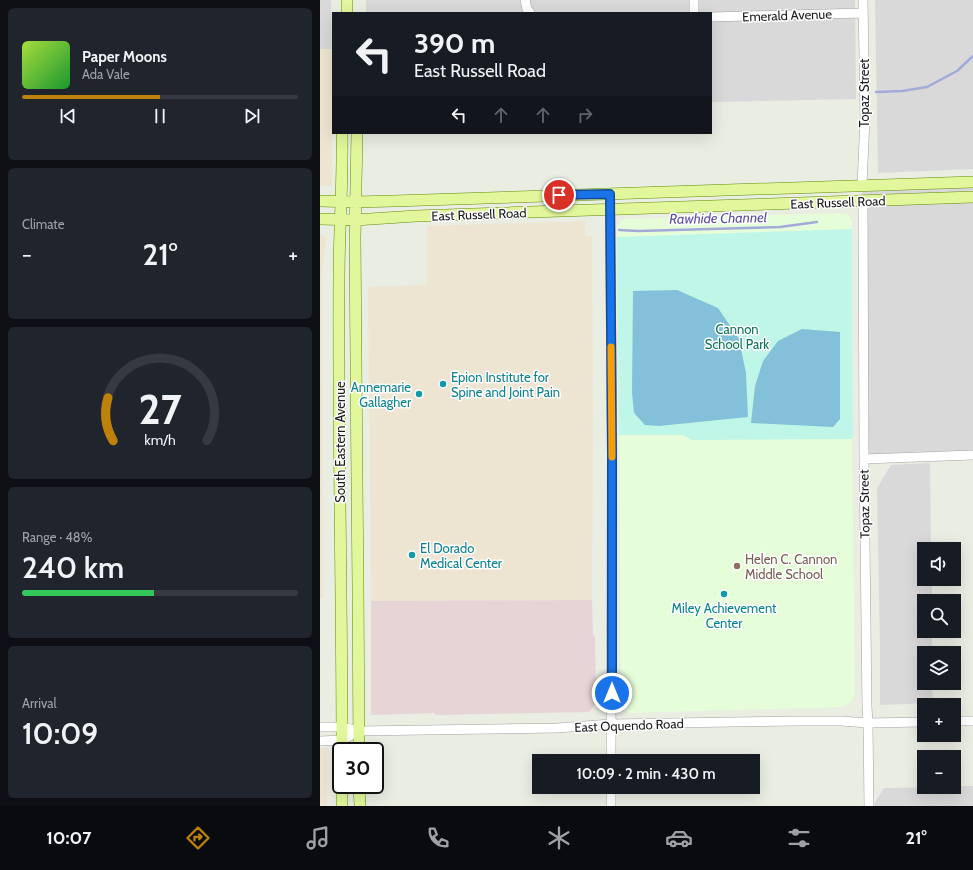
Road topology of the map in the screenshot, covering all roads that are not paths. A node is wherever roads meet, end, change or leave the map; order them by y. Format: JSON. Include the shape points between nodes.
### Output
{"nodes":[{"id":1,"x":347,"y":0,"type":"edge"},
{"id":2,"x":525,"y":0,"type":"edge"},
{"id":3,"x":694,"y":0,"type":"edge"},
{"id":4,"x":863,"y":0,"type":"edge"},
{"id":5,"x":347,"y":12,"type":"edge"},
{"id":6,"x":529,"y":12,"type":"edge"},
{"id":7,"x":694,"y":12,"type":"edge"},
{"id":8,"x":863,"y":13,"type":"junction"},
{"id":9,"x":712,"y":17,"type":"edge"},
{"id":10,"x":342,"y":134,"type":"edge"},
{"id":11,"x":357,"y":134,"type":"edge"},
{"id":12,"x":968,"y":182,"type":"edge"},
{"id":13,"x":862,"y":185,"type":"junction"},
{"id":14,"x":610,"y":194,"type":"junction"},
{"id":15,"x":573,"y":195,"type":"junction"},
{"id":16,"x":973,"y":197,"type":"edge"},
{"id":17,"x":320,"y":201,"type":"edge"},
{"id":18,"x":863,"y":201,"type":"junction"},
{"id":19,"x":342,"y":202,"type":"junction"},
{"id":20,"x":356,"y":202,"type":"junction"},
{"id":21,"x":610,"y":210,"type":"junction"},
{"id":22,"x":573,"y":211,"type":"junction"},
{"id":23,"x":320,"y":219,"type":"edge"},
{"id":24,"x":341,"y":220,"type":"junction"},
{"id":25,"x":355,"y":220,"type":"junction"},
{"id":26,"x":973,"y":455,"type":"edge"},
{"id":27,"x":864,"y":459,"type":"junction"},
{"id":28,"x":357,"y":483,"type":"junction"},
{"id":29,"x":340,"y":487,"type":"junction"},
{"id":30,"x":961,"y":721,"type":"edge"},
{"id":31,"x":973,"y":721,"type":"edge"},
{"id":32,"x":917,"y":722,"type":"edge"},
{"id":33,"x":868,"y":723,"type":"junction"},
{"id":34,"x":611,"y":724,"type":"junction"},
{"id":35,"x":320,"y":727,"type":"edge"},
{"id":36,"x":342,"y":727,"type":"junction"},
{"id":37,"x":359,"y":731,"type":"junction"},
{"id":38,"x":320,"y":740,"type":"edge"},
{"id":39,"x":342,"y":742,"type":"edge"},
{"id":40,"x":347,"y":742,"type":"edge"},
{"id":41,"x":359,"y":742,"type":"edge"},
{"id":42,"x":332,"y":743,"type":"edge"},
{"id":43,"x":611,"y":754,"type":"edge"},
{"id":44,"x":342,"y":794,"type":"edge"},
{"id":45,"x":360,"y":794,"type":"edge"},
{"id":46,"x":611,"y":794,"type":"edge"},
{"id":47,"x":342,"y":806,"type":"edge"},
{"id":48,"x":360,"y":806,"type":"edge"},
{"id":49,"x":611,"y":806,"type":"edge"},
{"id":50,"x":869,"y":806,"type":"edge"}],
"edges":[{"from":1,"to":5,"type":"main road"},
{"from":2,"to":6,"type":"street"},
{"from":3,"to":7,"type":"street"},
{"from":4,"to":8,"type":"street","name":"Topaz Street"},
{"from":8,"to":9,"type":"street","name":"Emerald Avenue"},
{"from":8,"to":13,"type":"street","name":"Topaz Street","via":[[865,119]]},
{"from":10,"to":19,"type":"main road","name":"South Eastern Avenue"},
{"from":11,"to":20,"type":"main road","name":"South Eastern Avenue"},
{"from":12,"to":13,"type":"main road","name":"East Russell Road"},
{"from":12,"to":18,"type":"main road","via":[[949,187],[882,192],[867,196]]},
{"from":13,"to":14,"type":"main road","name":"East Russell Road"},
{"from":14,"to":15,"type":"main road","name":"East Russell Road"},
{"from":14,"to":21,"type":"street"},
{"from":15,"to":20,"type":"main road","name":"East Russell Road"},
{"from":15,"to":22,"type":"main road"},
{"from":16,"to":18,"type":"main road","name":"East Russell Road"},
{"from":17,"to":19,"type":"main road","name":"East Russell Road"},
{"from":18,"to":21,"type":"main road","name":"East Russell Road"},
{"from":18,"to":27,"type":"street","name":"Topaz Street"},
{"from":19,"to":20,"type":"main road","name":"East Russell Road"},
{"from":19,"to":24,"type":"main road","name":"South Eastern Avenue"},
{"from":20,"to":25,"type":"main road","name":"South Eastern Avenue"},
{"from":21,"to":22,"type":"main road","name":"East Russell Road"},
{"from":21,"to":34,"type":"street"},
{"from":22,"to":25,"type":"main road","name":"East Russell Road"},
{"from":23,"to":24,"type":"main road","name":"East Russell Road"},
{"from":24,"to":25,"type":"main road","name":"East Russell Road"},
{"from":24,"to":29,"type":"main road","name":"South Eastern Avenue"},
{"from":25,"to":28,"type":"main road","name":"South Eastern Avenue"},
{"from":26,"to":27,"type":"street"},
{"from":27,"to":33,"type":"street","name":"Topaz Street"},
{"from":28,"to":29,"type":"main road"},
{"from":28,"to":37,"type":"main road","name":"South Eastern Avenue"},
{"from":29,"to":36,"type":"main road","name":"South Eastern Avenue"},
{"from":30,"to":31,"type":"street"},
{"from":32,"to":33,"type":"street","name":"East Oquendo Road"},
{"from":33,"to":34,"type":"street","name":"East Oquendo Road","via":[[834,721]]},
{"from":33,"to":50,"type":"street","name":"Topaz Street"},
{"from":34,"to":37,"type":"street","name":"East Oquendo Road","via":[[557,728]]},
{"from":34,"to":43,"type":"street"},
{"from":35,"to":36,"type":"street","name":"East Oquendo Road"},
{"from":36,"to":37,"type":"street","name":"East Oquendo Road"},
{"from":36,"to":39,"type":"main road","name":"South Eastern Avenue"},
{"from":37,"to":40,"type":"street","name":"East Oquendo Road"},
{"from":37,"to":41,"type":"main road","name":"South Eastern Avenue"},
{"from":38,"to":42,"type":"street","name":"East Oquendo Road"},
{"from":44,"to":47,"type":"main road"},
{"from":45,"to":48,"type":"main road"},
{"from":46,"to":49,"type":"street"}]}
